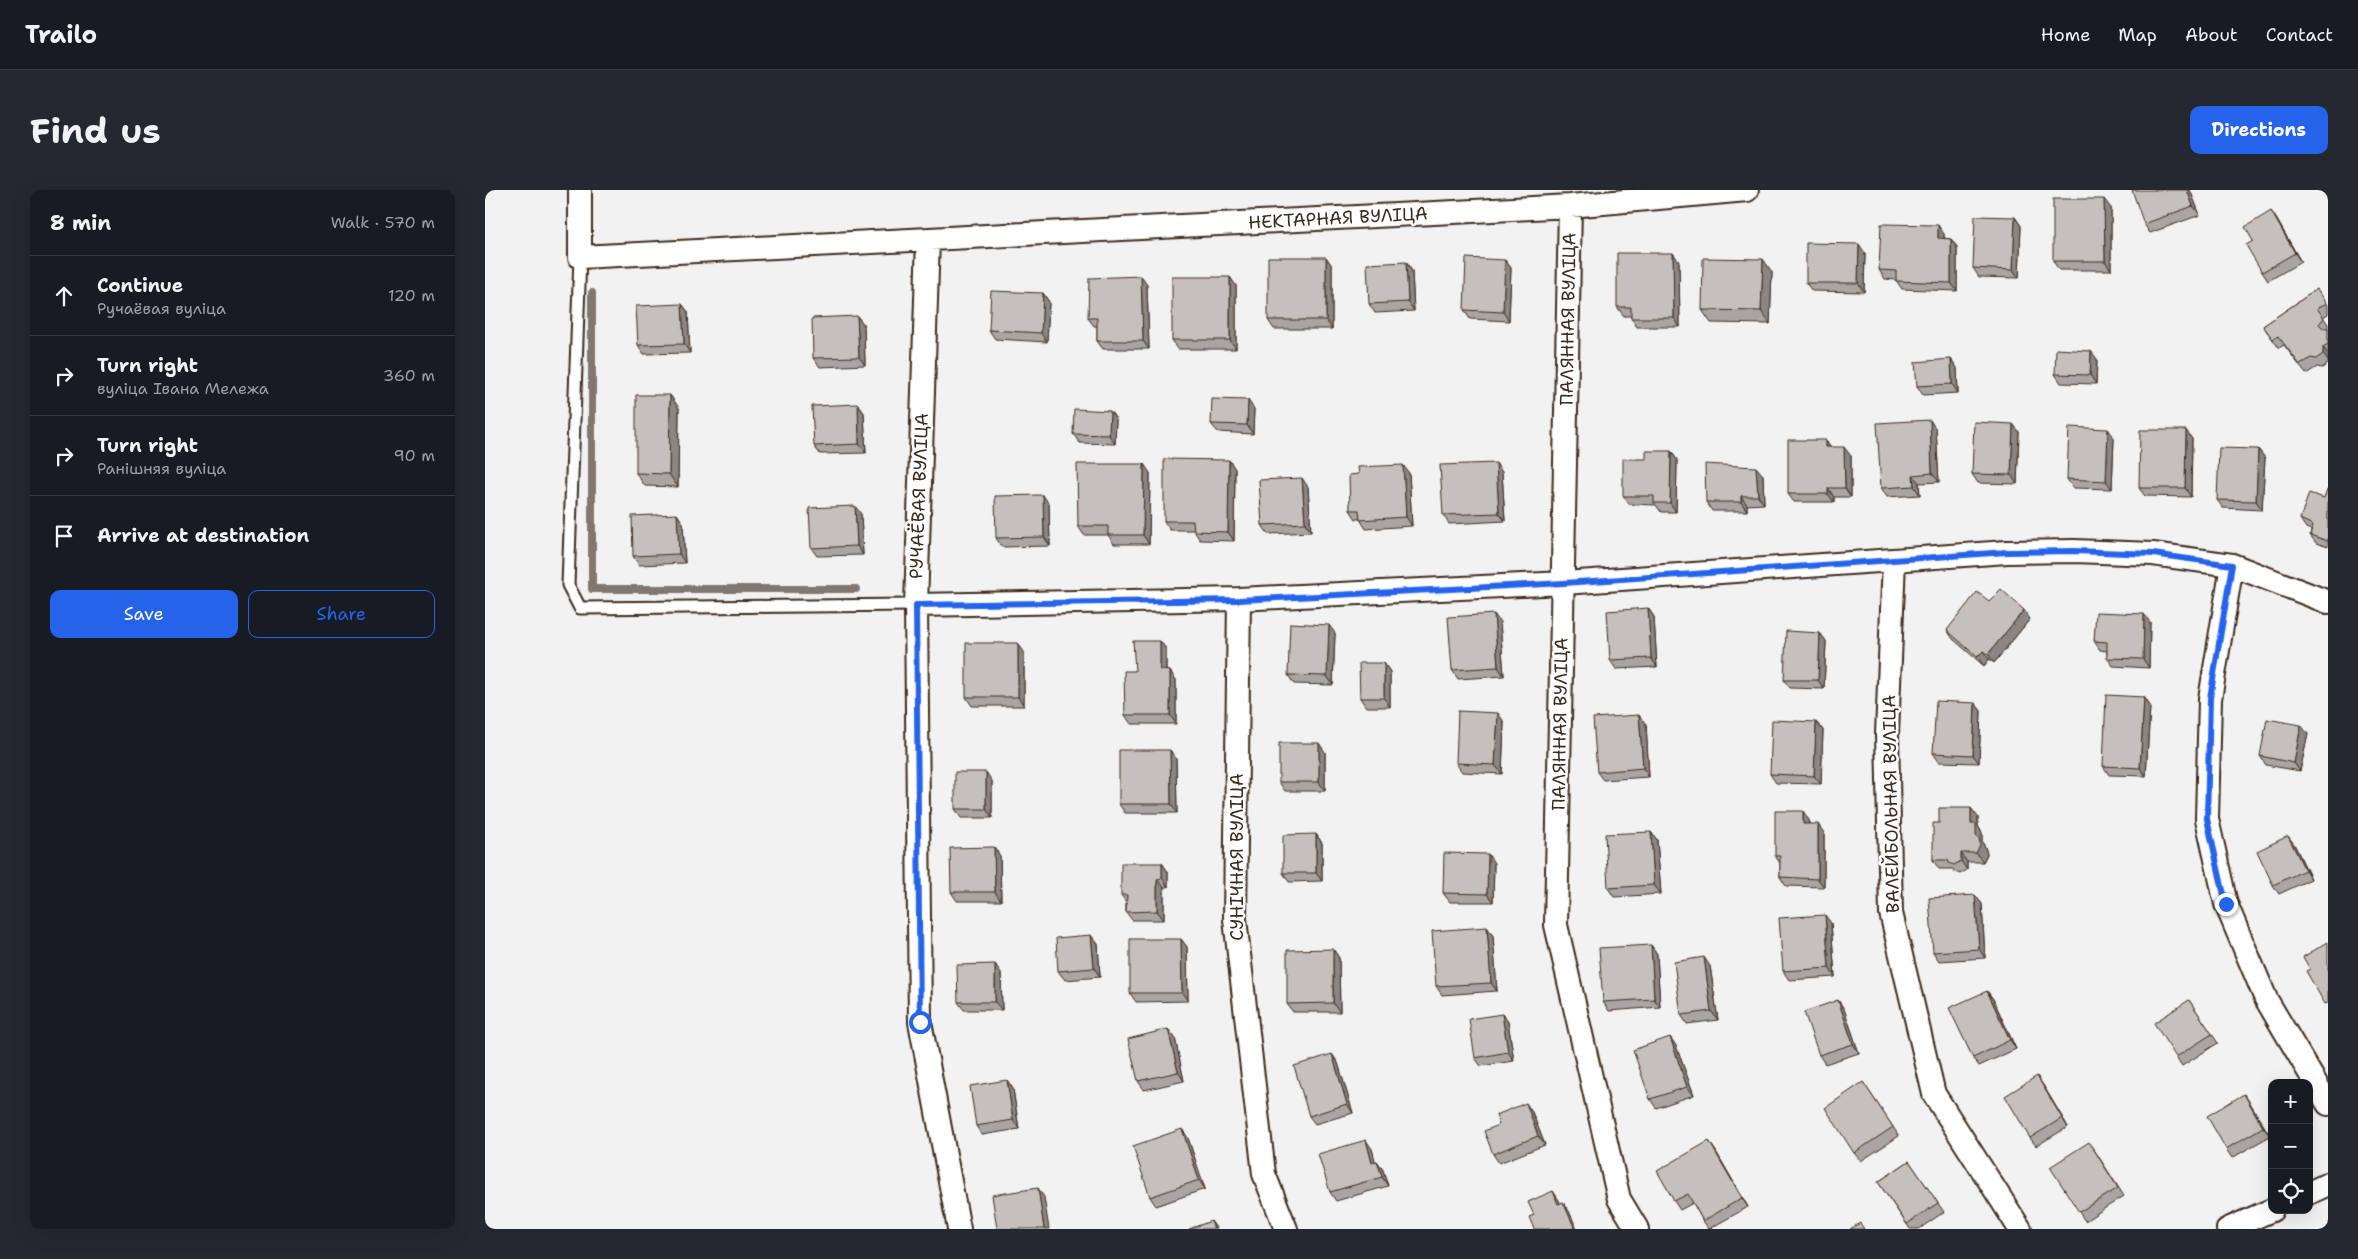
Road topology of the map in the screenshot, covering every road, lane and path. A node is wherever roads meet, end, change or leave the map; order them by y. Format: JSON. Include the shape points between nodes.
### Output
{"nodes":[{"id":1,"x":580,"y":190,"type":"edge"},
{"id":2,"x":1747,"y":190,"type":"edge"},
{"id":3,"x":1681,"y":193,"type":"edge"},
{"id":4,"x":1570,"y":206,"type":"junction"},
{"id":5,"x":928,"y":238,"type":"junction"},
{"id":6,"x":580,"y":258,"type":"junction"},
{"id":7,"x":1894,"y":560,"type":"junction"},
{"id":8,"x":2232,"y":565,"type":"junction"},
{"id":9,"x":1564,"y":583,"type":"junction"},
{"id":10,"x":1239,"y":600,"type":"junction"},
{"id":11,"x":2328,"y":602,"type":"edge"},
{"id":12,"x":916,"y":605,"type":"junction"},
{"id":13,"x":2328,"y":1104,"type":"edge"},
{"id":14,"x":2328,"y":1184,"type":"edge"},
{"id":15,"x":2313,"y":1191,"type":"edge"},
{"id":16,"x":2268,"y":1212,"type":"edge"},
{"id":17,"x":959,"y":1229,"type":"edge"},
{"id":18,"x":1286,"y":1229,"type":"edge"},
{"id":19,"x":1637,"y":1229,"type":"edge"},
{"id":20,"x":2020,"y":1229,"type":"edge"},
{"id":21,"x":2228,"y":1229,"type":"edge"}],
"edges":[{"from":1,"to":6,"type":"street"},
{"from":2,"to":3,"type":"street","name":"НЕКТАРНАЯ ВУЛІЦА"},
{"from":3,"to":4,"type":"street","name":"НЕКТАРНАЯ ВУЛІЦА"},
{"from":4,"to":5,"type":"street","name":"НЕКТАРНАЯ ВУЛІЦА"},
{"from":4,"to":9,"type":"street","name":"ПАЛЯННАЯ ВУЛІЦА"},
{"from":5,"to":6,"type":"street","name":"НЕКТАРНАЯ ВУЛІЦА"},
{"from":5,"to":12,"type":"street","name":"РУЧАЁВАЯ ВУЛІЦА"},
{"from":6,"to":12,"type":"lane","via":[[568,585],[580,608]]},
{"from":7,"to":8,"type":"street","via":[[2074,551],[2153,554]]},
{"from":7,"to":9,"type":"street"},
{"from":7,"to":20,"type":"street","name":"ВАЛЕЙБОЛЬНАЯ ВУЛІЦА","via":[[1887,734],[1891,913],[1935,1094]]},
{"from":8,"to":11,"type":"street"},
{"from":8,"to":13,"type":"street","via":[[2210,698],[2207,819],[2226,904],[2265,999]]},
{"from":9,"to":10,"type":"street"},
{"from":9,"to":19,"type":"street","name":"ПАЛЯННАЯ ВУЛІЦА","via":[[1556,924],[1619,1199]]},
{"from":10,"to":12,"type":"street"},
{"from":10,"to":18,"type":"street","name":"СУНІЧНАЯ ВУЛІЦА","via":[[1235,919],[1264,1174]]},
{"from":12,"to":17,"type":"street","name":"РУЧАЁВАЯ ВУЛІЦА","via":[[920,1022]]},
{"from":14,"to":15,"type":"street"},
{"from":16,"to":21,"type":"street"}]}
